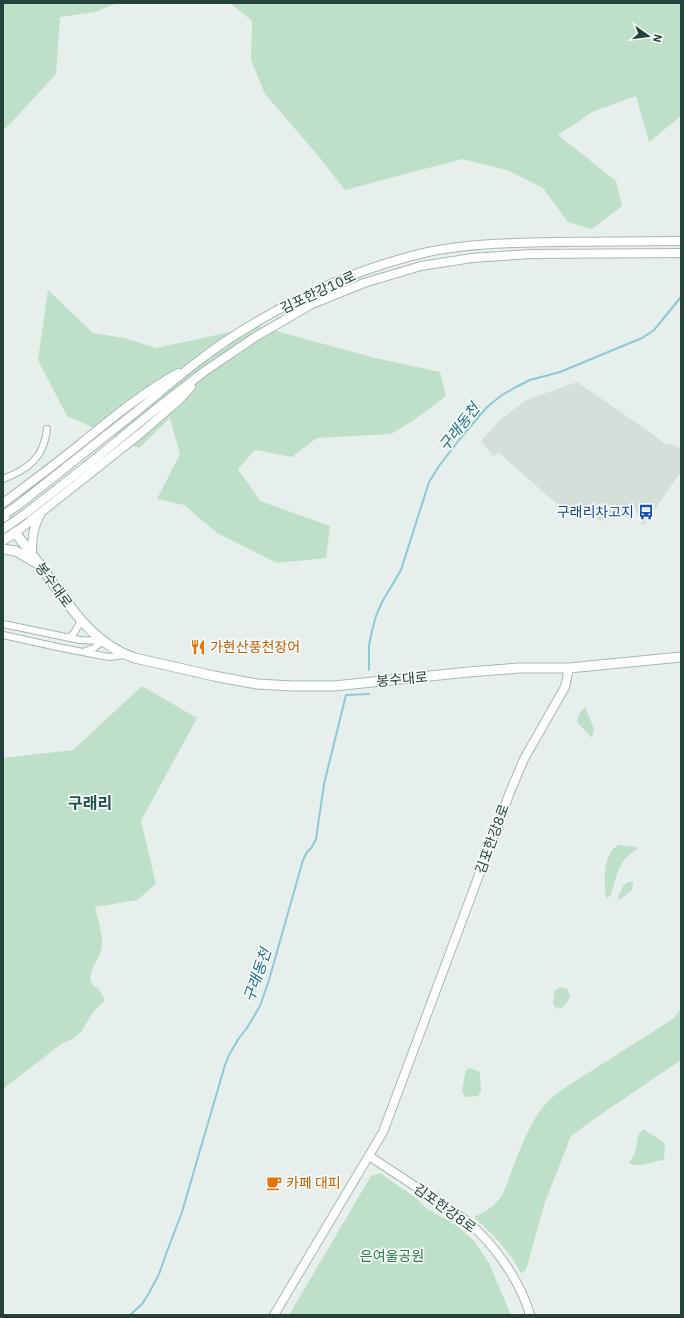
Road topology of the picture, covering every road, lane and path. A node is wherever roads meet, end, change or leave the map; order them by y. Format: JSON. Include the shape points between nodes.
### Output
{"nodes":[{"id":1,"x":681,"y":241,"type":"edge"},
{"id":2,"x":681,"y":254,"type":"edge"},
{"id":3,"x":200,"y":361,"type":"junction"},
{"id":4,"x":205,"y":371,"type":"junction"},
{"id":5,"x":47,"y":429,"type":"dead end"},
{"id":6,"x":3,"y":479,"type":"edge"},
{"id":7,"x":3,"y":503,"type":"edge"},
{"id":8,"x":17,"y":506,"type":"joint"},
{"id":9,"x":42,"y":512,"type":"junction"},
{"id":10,"x":3,"y":516,"type":"edge"},
{"id":11,"x":3,"y":529,"type":"edge"},
{"id":12,"x":15,"y":533,"type":"junction"},
{"id":13,"x":3,"y":540,"type":"edge"},
{"id":14,"x":3,"y":549,"type":"edge"},
{"id":15,"x":32,"y":554,"type":"junction"},
{"id":16,"x":40,"y":566,"type":"junction"},
{"id":17,"x":81,"y":621,"type":"junction"},
{"id":18,"x":3,"y":624,"type":"edge"},
{"id":19,"x":3,"y":635,"type":"edge"},
{"id":20,"x":69,"y":638,"type":"junction"},
{"id":21,"x":103,"y":641,"type":"junction"},
{"id":22,"x":82,"y":652,"type":"junction"},
{"id":23,"x":125,"y":655,"type":"junction"},
{"id":24,"x":681,"y":657,"type":"edge"},
{"id":25,"x":569,"y":668,"type":"junction"},
{"id":26,"x":369,"y":1156,"type":"junction"},
{"id":27,"x":274,"y":1315,"type":"edge"},
{"id":28,"x":530,"y":1315,"type":"edge"}],
"edges":[{"from":1,"to":3,"type":"street","name":"김포한강10로","via":[[505,243],[468,246],[407,257],[308,293],[239,332]]},
{"from":2,"to":4,"type":"street","name":"김포한강10로","via":[[530,254],[472,258],[421,266],[364,283],[312,304],[255,337]]},
{"from":3,"to":7,"type":"street","via":[[158,384]]},
{"from":3,"to":8,"type":"street","name":"김포한강10로"},
{"from":4,"to":9,"type":"street","via":[[178,401]]},
{"from":4,"to":11,"type":"street","name":"김포한강10로","bridge":true},
{"from":5,"to":6,"type":"street","via":[[46,441],[39,455],[21,471]]},
{"from":8,"to":10,"type":"street","name":"봉수대로"},
{"from":9,"to":12,"type":"street"},
{"from":9,"to":15,"type":"street","via":[[33,531]]},
{"from":10,"to":12,"type":"main road","name":"봉수대로"},
{"from":12,"to":13,"type":"main road"},
{"from":12,"to":15,"type":"main road","name":"봉수대로"},
{"from":14,"to":16,"type":"main road","via":[[16,552]]},
{"from":15,"to":16,"type":"main road","name":"봉수대로"},
{"from":16,"to":17,"type":"main road","name":"봉수대로"},
{"from":17,"to":20,"type":"street"},
{"from":17,"to":21,"type":"main road","name":"봉수대로"},
{"from":18,"to":20,"type":"street","name":"봉수대로"},
{"from":19,"to":22,"type":"street","name":"봉수대로"},
{"from":20,"to":21,"type":"street","name":"봉수대로"},
{"from":21,"to":22,"type":"street","via":[[94,648]]},
{"from":21,"to":23,"type":"main road","name":"봉수대로"},
{"from":22,"to":23,"type":"street","name":"봉수대로","via":[[109,657]]},
{"from":23,"to":25,"type":"main road","name":"봉수대로","via":[[214,676],[277,686],[334,686],[519,668]]},
{"from":24,"to":25,"type":"main road","name":"봉수대로"},
{"from":25,"to":26,"type":"street","name":"김포한강8로","via":[[565,687],[524,760],[510,792],[398,1096],[384,1132]]},
{"from":26,"to":27,"type":"street","name":"김포한강8로"},
{"from":26,"to":28,"type":"street","name":"김포한강8로","via":[[468,1222],[483,1236],[494,1248],[522,1293]]}]}
